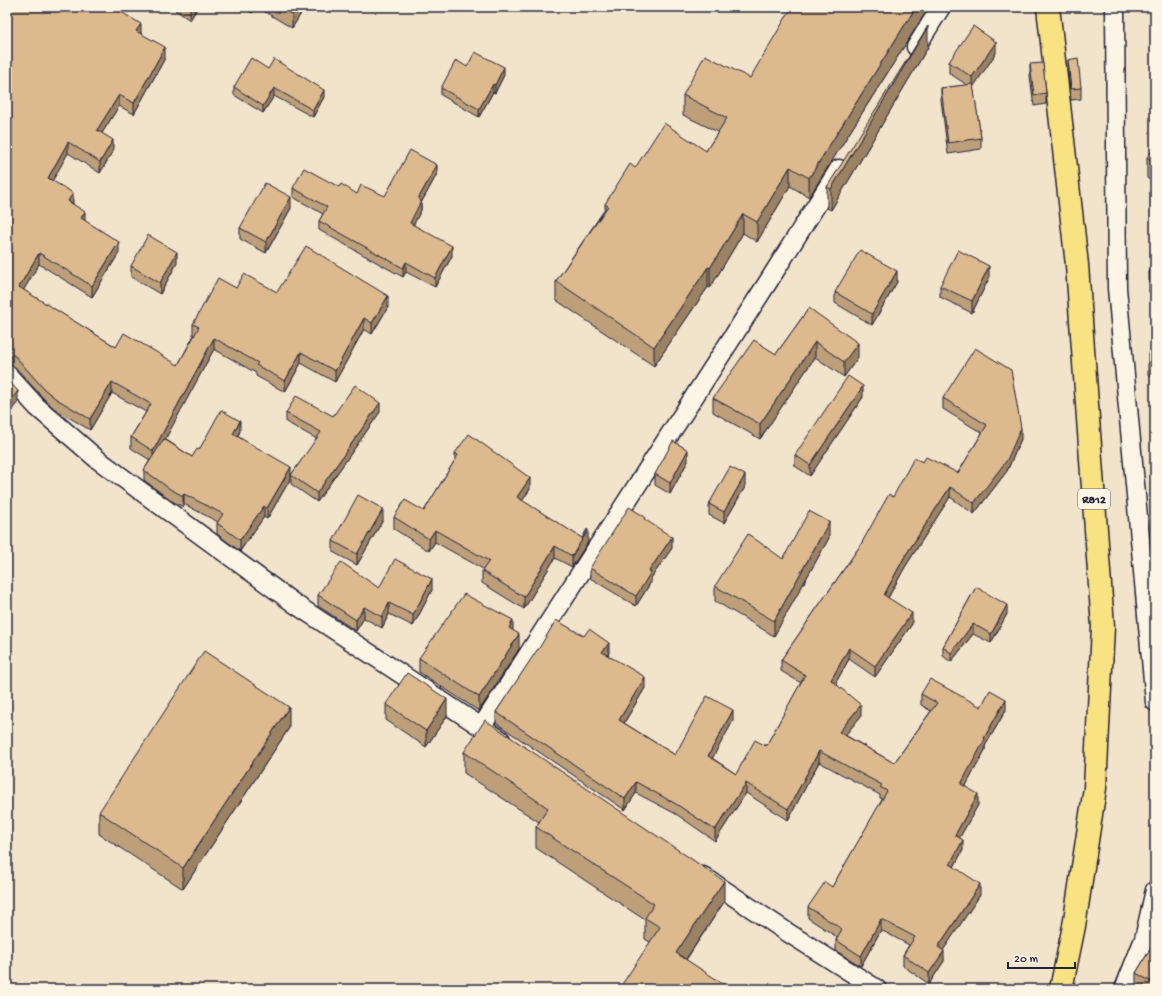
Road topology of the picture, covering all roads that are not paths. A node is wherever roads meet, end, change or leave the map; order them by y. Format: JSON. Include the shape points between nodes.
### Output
{"nodes":[{"id":1,"x":941,"y":7,"type":"edge"},
{"id":2,"x":1048,"y":7,"type":"edge"},
{"id":3,"x":1114,"y":7,"type":"edge"},
{"id":4,"x":907,"y":61,"type":"edge"},
{"id":5,"x":848,"y":155,"type":"edge"},
{"id":6,"x":7,"y":374,"type":"edge"},
{"id":7,"x":1155,"y":702,"type":"edge"},
{"id":8,"x":482,"y":726,"type":"junction"},
{"id":9,"x":515,"y":749,"type":"edge"},
{"id":10,"x":687,"y":865,"type":"edge"},
{"id":11,"x":1155,"y":890,"type":"edge"},
{"id":12,"x":877,"y":989,"type":"edge"},
{"id":13,"x":1061,"y":989,"type":"edge"},
{"id":14,"x":1124,"y":989,"type":"edge"}],
"edges":[{"from":1,"to":4,"type":"street"},
{"from":2,"to":13,"type":"main road","number":"R812","via":[[1078,265],[1103,627],[1095,788],[1074,926]]},
{"from":3,"to":7,"type":"street","via":[[1117,288]]},
{"from":5,"to":8,"type":"street"},
{"from":6,"to":8,"type":"street","via":[[37,407],[104,464],[295,604]]},
{"from":8,"to":9,"type":"street"},
{"from":10,"to":12,"type":"street","via":[[786,932]]},
{"from":11,"to":14,"type":"street","via":[[1144,939]]}]}
